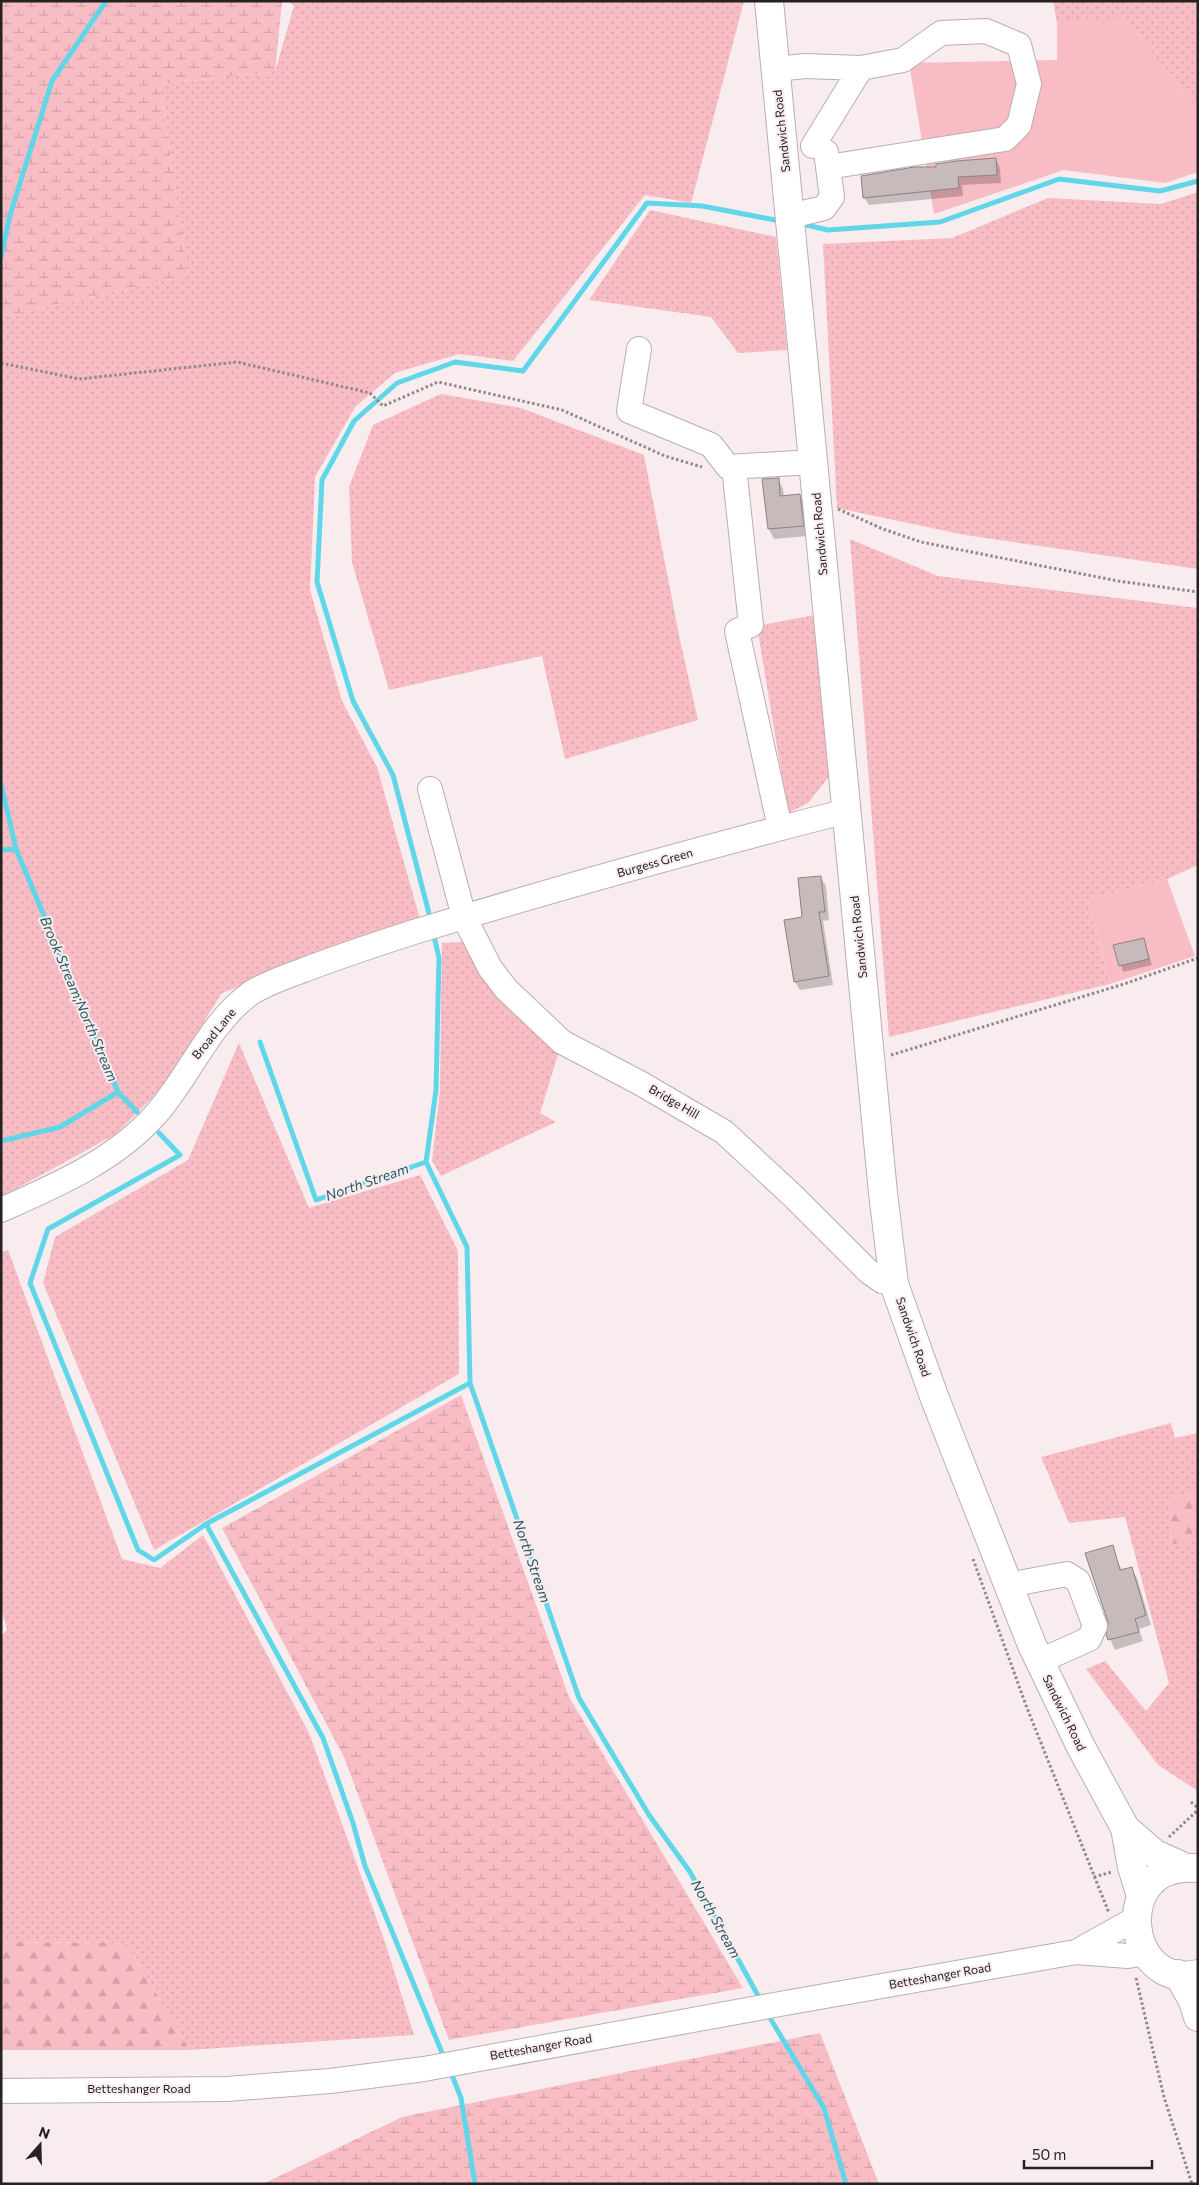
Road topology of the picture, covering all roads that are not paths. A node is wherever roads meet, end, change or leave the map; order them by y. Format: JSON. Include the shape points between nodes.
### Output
{"nodes":[{"id":1,"x":769,"y":1,"type":"edge"},
{"id":2,"x":861,"y":68,"type":"junction"},
{"id":3,"x":776,"y":69,"type":"junction"},
{"id":4,"x":813,"y":146,"type":"junction"},
{"id":5,"x":783,"y":149,"type":"junction"},
{"id":6,"x":828,"y":166,"type":"junction"},
{"id":7,"x":790,"y":216,"type":"junction"},
{"id":8,"x":639,"y":349,"type":"dead end"},
{"id":9,"x":813,"y":462,"type":"junction"},
{"id":10,"x":731,"y":467,"type":"junction"},
{"id":11,"x":430,"y":789,"type":"dead end"},
{"id":12,"x":847,"y":811,"type":"junction"},
{"id":13,"x":780,"y":828,"type":"junction"},
{"id":14,"x":443,"y":924,"type":"junction"},
{"id":15,"x":1,"y":1210,"type":"edge"},
{"id":16,"x":894,"y":1284,"type":"junction"},
{"id":17,"x":1008,"y":1585,"type":"junction"},
{"id":18,"x":1040,"y":1661,"type":"junction"},
{"id":19,"x":1125,"y":1828,"type":"junction"},
{"id":20,"x":1191,"y":1868,"type":"edge"},
{"id":21,"x":1129,"y":1911,"type":"junction"},
{"id":22,"x":1076,"y":1952,"type":"junction"},
{"id":23,"x":1146,"y":1953,"type":"junction"},
{"id":24,"x":1188,"y":1974,"type":"edge"},
{"id":25,"x":1198,"y":2017,"type":"edge"},
{"id":26,"x":1,"y":2091,"type":"edge"}],
"edges":[{"from":1,"to":3,"type":"main road","name":"Sandwich Road"},
{"from":2,"to":3,"type":"street","via":[[805,66]]},
{"from":2,"to":4,"type":"street"},
{"from":2,"to":6,"type":"street","via":[[904,60],[942,33],[986,31],[1019,45],[1029,84],[1018,125],[1005,139]]},
{"from":3,"to":5,"type":"main road","name":"Sandwich Road"},
{"from":4,"to":5,"type":"street"},
{"from":4,"to":6,"type":"street","via":[[826,151]]},
{"from":5,"to":7,"type":"main road","name":"Sandwich Road"},
{"from":6,"to":7,"type":"street","via":[[832,197],[824,208]]},
{"from":7,"to":9,"type":"main road","name":"Sandwich Road"},
{"from":8,"to":10,"type":"street","via":[[629,411],[711,445]]},
{"from":9,"to":10,"type":"street"},
{"from":9,"to":12,"type":"main road","name":"Sandwich Road"},
{"from":10,"to":13,"type":"street","via":[[751,625],[737,631]]},
{"from":11,"to":14,"type":"street","name":"Bridge Hill"},
{"from":12,"to":13,"type":"street","name":"Burgess Green"},
{"from":12,"to":16,"type":"main road","name":"Sandwich Road"},
{"from":13,"to":14,"type":"street","name":"Burgess Green"},
{"from":14,"to":15,"type":"street","name":"Broad Lane","via":[[307,968],[252,992],[214,1030],[157,1114],[135,1135],[113,1153],[74,1175]]},
{"from":14,"to":16,"type":"street","name":"Bridge Hill","via":[[562,1042],[724,1132],[870,1272],[882,1281]]},
{"from":16,"to":17,"type":"main road","name":"Sandwich Road","via":[[928,1383]]},
{"from":17,"to":18,"type":"main road","name":"Sandwich Road"},
{"from":17,"to":18,"type":"street","via":[[1067,1574],[1078,1581],[1095,1626],[1089,1639]]},
{"from":18,"to":19,"type":"main road","name":"Sandwich Road"},
{"from":19,"to":20,"type":"main road","name":"Sandwich Road","via":[[1155,1854]]},
{"from":19,"to":21,"type":"main road","name":"Sandwich Road","via":[[1132,1866]]},
{"from":20,"to":21,"type":"main road","via":[[1167,1872],[1152,1882]]},
{"from":21,"to":22,"type":"street","name":"Betteshanger Road"},
{"from":21,"to":23,"type":"main road","name":"Sandwich Road"},
{"from":22,"to":23,"type":"street","name":"Betteshanger Road","via":[[1128,1956]]},
{"from":22,"to":26,"type":"street","name":"Betteshanger Road","via":[[424,2069],[330,2081],[227,2088]]},
{"from":23,"to":24,"type":"main road","via":[[1166,1970]]},
{"from":24,"to":25,"type":"main road"}]}
